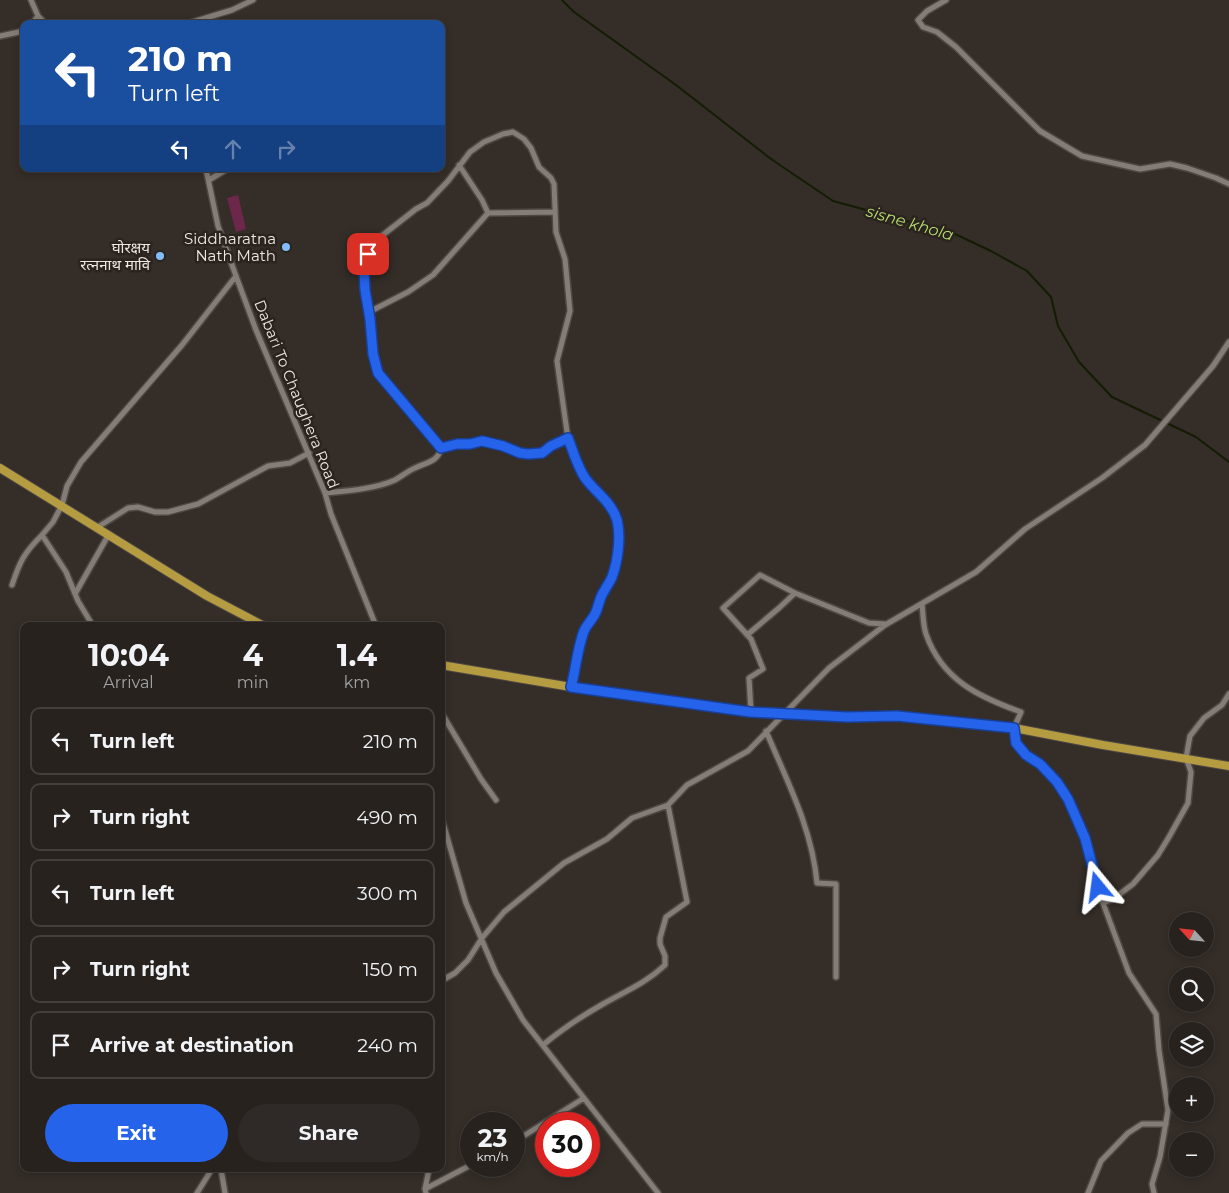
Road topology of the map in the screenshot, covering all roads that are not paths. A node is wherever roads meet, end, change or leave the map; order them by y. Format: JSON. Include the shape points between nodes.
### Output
{"nodes":[{"id":1,"x":31,"y":0,"type":"edge"},
{"id":2,"x":253,"y":0,"type":"edge"},
{"id":3,"x":946,"y":0,"type":"edge"},
{"id":4,"x":38,"y":16,"type":"junction"},
{"id":5,"x":35,"y":20,"type":"edge"},
{"id":6,"x":42,"y":20,"type":"edge"},
{"id":7,"x":199,"y":20,"type":"edge"},
{"id":8,"x":20,"y":32,"type":"edge"},
{"id":9,"x":0,"y":36,"type":"edge"},
{"id":10,"x":459,"y":165,"type":"junction"},
{"id":11,"x":207,"y":172,"type":"edge"},
{"id":12,"x":222,"y":172,"type":"edge"},
{"id":13,"x":210,"y":180,"type":"junction"},
{"id":14,"x":1229,"y":184,"type":"edge"},
{"id":15,"x":488,"y":212,"type":"junction"},
{"id":16,"x":554,"y":212,"type":"junction"},
{"id":17,"x":236,"y":276,"type":"junction"},
{"id":18,"x":369,"y":312,"type":"junction"},
{"id":19,"x":1229,"y":342,"type":"edge"},
{"id":20,"x":568,"y":438,"type":"junction"},
{"id":21,"x":441,"y":448,"type":"junction"},
{"id":22,"x":309,"y":453,"type":"junction"},
{"id":23,"x":0,"y":468,"type":"edge"},
{"id":24,"x":325,"y":493,"type":"junction"},
{"id":25,"x":62,"y":505,"type":"junction"},
{"id":26,"x":98,"y":527,"type":"junction"},
{"id":27,"x":109,"y":534,"type":"junction"},
{"id":28,"x":42,"y":535,"type":"junction"},
{"id":29,"x":12,"y":585,"type":"dead end"},
{"id":30,"x":795,"y":593,"type":"junction"},
{"id":31,"x":75,"y":594,"type":"junction"},
{"id":32,"x":922,"y":604,"type":"junction"},
{"id":33,"x":91,"y":622,"type":"edge"},
{"id":34,"x":256,"y":622,"type":"edge"},
{"id":35,"x":374,"y":622,"type":"edge"},
{"id":36,"x":885,"y":624,"type":"junction"},
{"id":37,"x":747,"y":635,"type":"junction"},
{"id":38,"x":445,"y":666,"type":"edge"},
{"id":39,"x":571,"y":687,"type":"junction"},
{"id":40,"x":1229,"y":694,"type":"edge"},
{"id":41,"x":750,"y":712,"type":"junction"},
{"id":42,"x":784,"y":714,"type":"junction"},
{"id":43,"x":445,"y":719,"type":"edge"},
{"id":44,"x":1014,"y":728,"type":"junction"},
{"id":45,"x":766,"y":731,"type":"junction"},
{"id":46,"x":1186,"y":758,"type":"junction"},
{"id":47,"x":1229,"y":766,"type":"edge"},
{"id":48,"x":496,"y":800,"type":"dead end"},
{"id":49,"x":668,"y":805,"type":"junction"},
{"id":50,"x":445,"y":830,"type":"edge"},
{"id":51,"x":1103,"y":903,"type":"junction"},
{"id":52,"x":482,"y":938,"type":"junction"},
{"id":53,"x":836,"y":977,"type":"dead end"},
{"id":54,"x":445,"y":979,"type":"edge"},
{"id":55,"x":543,"y":1045,"type":"junction"},
{"id":56,"x":584,"y":1098,"type":"junction"},
{"id":57,"x":1166,"y":1124,"type":"junction"},
{"id":58,"x":525,"y":1135,"type":"edge"},
{"id":59,"x":460,"y":1171,"type":"edge"},
{"id":60,"x":210,"y":1172,"type":"edge"},
{"id":61,"x":222,"y":1172,"type":"edge"},
{"id":62,"x":429,"y":1172,"type":"edge"},
{"id":63,"x":426,"y":1191,"type":"edge"},
{"id":64,"x":197,"y":1193,"type":"edge"},
{"id":65,"x":225,"y":1193,"type":"edge"},
{"id":66,"x":658,"y":1193,"type":"edge"},
{"id":67,"x":1088,"y":1193,"type":"edge"},
{"id":68,"x":1154,"y":1193,"type":"edge"}],
"edges":[{"from":1,"to":4,"type":"street"},
{"from":2,"to":7,"type":"street"},
{"from":3,"to":14,"type":"street","via":[[918,20],[923,27],[937,32],[956,47],[1040,131],[1082,156],[1096,160],[1140,170],[1170,164]]},
{"from":4,"to":5,"type":"street"},
{"from":4,"to":6,"type":"street"},
{"from":8,"to":9,"type":"street"},
{"from":10,"to":15,"type":"street"},
{"from":10,"to":16,"type":"street","via":[[484,142],[517,133],[531,148],[539,167],[554,184]]},
{"from":10,"to":18,"type":"street","via":[[427,203],[379,238],[368,254],[364,270]]},
{"from":11,"to":13,"type":"street","name":"Dabari To Chaughera Road"},
{"from":12,"to":13,"type":"street"},
{"from":13,"to":17,"type":"street","name":"Dabari To Chaughera Road","via":[[218,226]]},
{"from":15,"to":16,"type":"street"},
{"from":15,"to":18,"type":"street","via":[[433,275]]},
{"from":16,"to":20,"type":"street","via":[[556,232],[565,259],[570,303],[557,361]]},
{"from":17,"to":22,"type":"street","name":"Dabari To Chaughera Road"},
{"from":17,"to":25,"type":"street","via":[[176,352],[81,462],[67,486]]},
{"from":18,"to":21,"type":"street","via":[[378,373]]},
{"from":19,"to":32,"type":"street","via":[[1213,366],[1145,445],[1025,529],[976,572]]},
{"from":20,"to":21,"type":"street","via":[[542,453],[520,453],[482,441]]},
{"from":20,"to":39,"type":"street","via":[[583,475],[612,510],[618,531],[613,575],[585,629]]},
{"from":21,"to":24,"type":"street","via":[[434,460],[393,481]]},
{"from":22,"to":24,"type":"street","name":"Dabari To Chaughera Road"},
{"from":22,"to":26,"type":"street","via":[[290,463],[268,466],[198,504],[168,512],[128,508]]},
{"from":23,"to":25,"type":"main road"},
{"from":24,"to":35,"type":"street","name":"Dabari To Chaughera Road"},
{"from":25,"to":26,"type":"main road"},
{"from":25,"to":28,"type":"street"},
{"from":26,"to":27,"type":"main road"},
{"from":27,"to":31,"type":"street"},
{"from":27,"to":34,"type":"main road","via":[[207,596]]},
{"from":28,"to":29,"type":"street","via":[[27,550]]},
{"from":28,"to":31,"type":"street","via":[[66,572]]},
{"from":30,"to":36,"type":"street","via":[[868,623]]},
{"from":30,"to":37,"type":"street"},
{"from":30,"to":37,"type":"street","via":[[760,575],[724,608]]},
{"from":31,"to":33,"type":"street"},
{"from":32,"to":36,"type":"street"},
{"from":32,"to":44,"type":"street","via":[[926,634],[938,659],[952,676],[976,694],[1021,712]]},
{"from":36,"to":42,"type":"street","via":[[829,668]]},
{"from":37,"to":41,"type":"street","via":[[763,669],[749,678]]},
{"from":38,"to":39,"type":"main road"},
{"from":39,"to":41,"type":"main road"},
{"from":40,"to":46,"type":"street","via":[[1190,736]]},
{"from":41,"to":42,"type":"main road"},
{"from":42,"to":44,"type":"main road","via":[[897,716]]},
{"from":42,"to":45,"type":"street"},
{"from":43,"to":48,"type":"street"},
{"from":44,"to":46,"type":"main road"},
{"from":44,"to":51,"type":"street","via":[[1016,743],[1057,782],[1068,799],[1085,838]]},
{"from":45,"to":49,"type":"street","via":[[748,751],[687,785]]},
{"from":45,"to":53,"type":"street","via":[[808,832],[817,883],[836,884]]},
{"from":46,"to":47,"type":"main road"},
{"from":46,"to":51,"type":"street","via":[[1191,772],[1188,803],[1169,837],[1133,884]]},
{"from":49,"to":52,"type":"street","via":[[632,818],[607,839],[564,863],[504,912]]},
{"from":49,"to":55,"type":"street","via":[[688,902],[666,917],[660,938],[665,965],[652,977],[588,1012]]},
{"from":50,"to":52,"type":"street","via":[[466,903]]},
{"from":51,"to":57,"type":"street","via":[[1129,973],[1156,1014],[1168,1110]]},
{"from":52,"to":54,"type":"street","via":[[468,960]]},
{"from":52,"to":55,"type":"street","via":[[496,972],[523,1020]]},
{"from":55,"to":56,"type":"street"},
{"from":56,"to":58,"type":"street"},
{"from":56,"to":66,"type":"street"},
{"from":57,"to":67,"type":"street","via":[[1142,1124],[1128,1133],[1101,1161]]},
{"from":57,"to":68,"type":"street","via":[[1152,1184]]},
{"from":59,"to":63,"type":"street"},
{"from":60,"to":64,"type":"street"},
{"from":61,"to":65,"type":"street"},
{"from":62,"to":63,"type":"street"}]}
